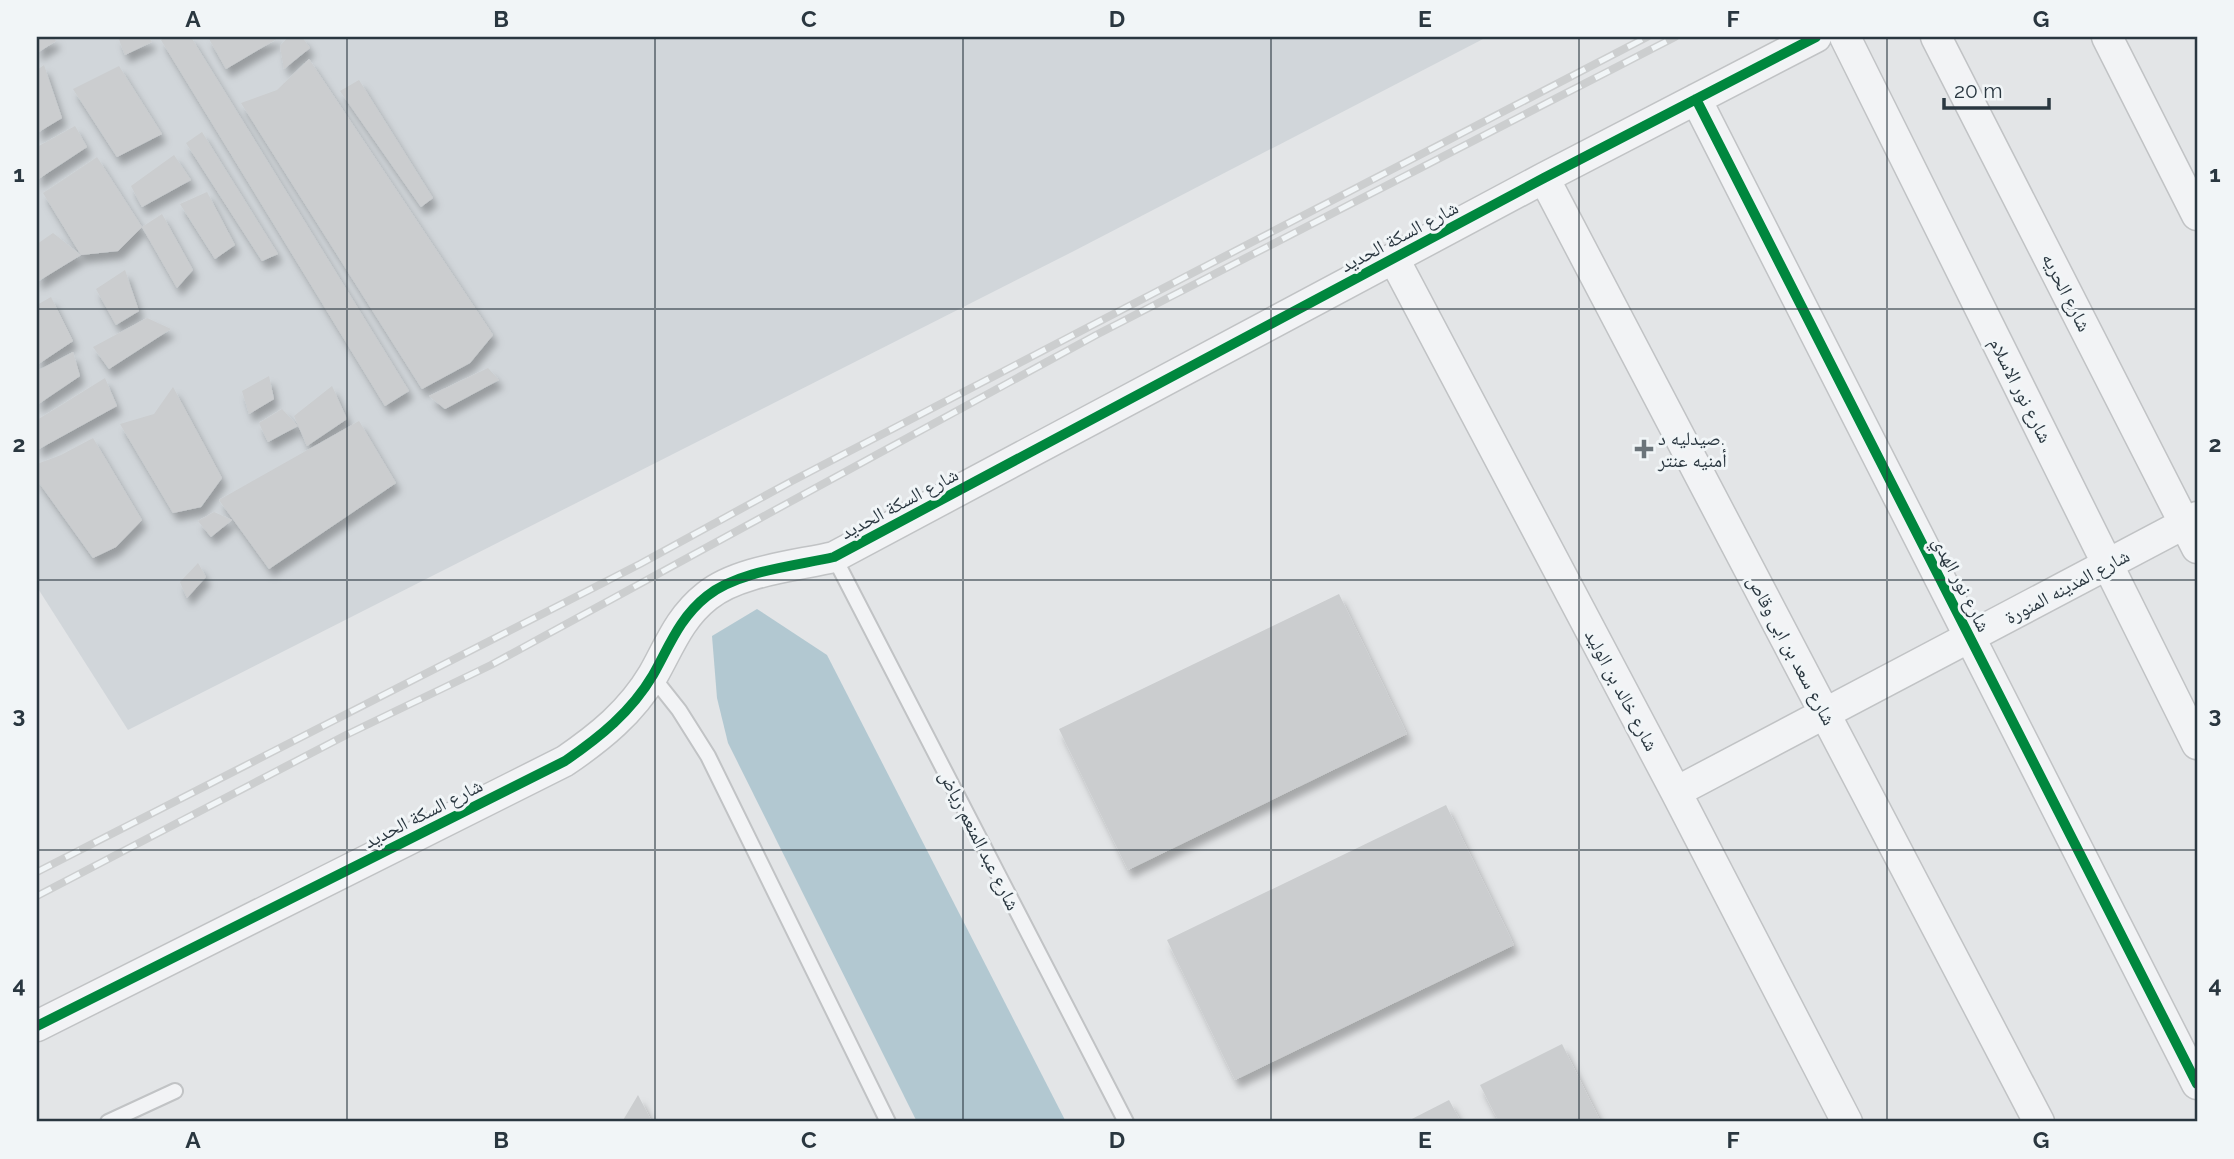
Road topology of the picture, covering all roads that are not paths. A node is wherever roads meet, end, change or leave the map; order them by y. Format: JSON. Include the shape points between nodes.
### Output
{"nodes":[{"id":1,"x":1816,"y":37,"type":"edge"},
{"id":2,"x":1845,"y":37,"type":"edge"},
{"id":3,"x":1936,"y":37,"type":"edge"},
{"id":4,"x":2107,"y":37,"type":"edge"},
{"id":5,"x":1696,"y":99,"type":"junction"},
{"id":6,"x":1544,"y":178,"type":"junction"},
{"id":7,"x":2197,"y":215,"type":"edge"},
{"id":8,"x":1394,"y":259,"type":"junction"},
{"id":9,"x":2193,"y":530,"type":"edge"},
{"id":10,"x":834,"y":557,"type":"junction"},
{"id":11,"x":2108,"y":564,"type":"junction"},
{"id":12,"x":1970,"y":637,"type":"junction"},
{"id":13,"x":652,"y":676,"type":"junction"},
{"id":14,"x":1825,"y":713,"type":"junction"},
{"id":15,"x":2197,"y":744,"type":"edge"},
{"id":16,"x":1676,"y":792,"type":"junction"},
{"id":17,"x":37,"y":1026,"type":"edge"},
{"id":18,"x":2197,"y":1084,"type":"edge"},
{"id":19,"x":175,"y":1091,"type":"dead end"},
{"id":20,"x":108,"y":1122,"type":"edge"},
{"id":21,"x":888,"y":1122,"type":"edge"},
{"id":22,"x":1126,"y":1122,"type":"edge"},
{"id":23,"x":1847,"y":1122,"type":"edge"},
{"id":24,"x":2039,"y":1122,"type":"edge"}],
"edges":[{"from":1,"to":5,"type":"street","name":"شارع السكة الحديد"},
{"from":2,"to":11,"type":"street","name":"شارع نور الاسلام"},
{"from":3,"to":9,"type":"street","name":"شارع الحريه"},
{"from":4,"to":7,"type":"street"},
{"from":5,"to":6,"type":"street","name":"شارع السكة الحديد"},
{"from":5,"to":12,"type":"street","name":"شارع نور الهدي"},
{"from":6,"to":8,"type":"street","name":"شارع السكة الحديد"},
{"from":6,"to":14,"type":"street","name":"شارع سعد بن ابى وقاص"},
{"from":8,"to":10,"type":"street","name":"شارع السكة الحديد"},
{"from":8,"to":16,"type":"street","name":"شارع خالد بن الوليد"},
{"from":9,"to":11,"type":"street","name":"شارع المدينه المنورة"},
{"from":10,"to":13,"type":"street","name":"شارع السكة الحديد","via":[[733,581],[708,595],[681,623]]},
{"from":10,"to":22,"type":"lane","name":"شارع عبد المنعم رياض"},
{"from":11,"to":12,"type":"street","name":"شارع المدينه المنورة"},
{"from":11,"to":15,"type":"street","name":"شارع نور الاسلام"},
{"from":12,"to":14,"type":"street","name":"شارع المدينه المنورة"},
{"from":12,"to":18,"type":"street","name":"شارع نور الهدي"},
{"from":13,"to":17,"type":"street","name":"شارع السكة الحديد","via":[[629,709],[599,738],[565,761]]},
{"from":13,"to":21,"type":"lane","via":[[708,756]]},
{"from":14,"to":16,"type":"street","name":"شارع المدينه المنورة"},
{"from":14,"to":24,"type":"street","name":"شارع سعد بن ابى وقاص"},
{"from":16,"to":23,"type":"street","name":"شارع خالد بن الوليد"},
{"from":19,"to":20,"type":"lane"}]}
